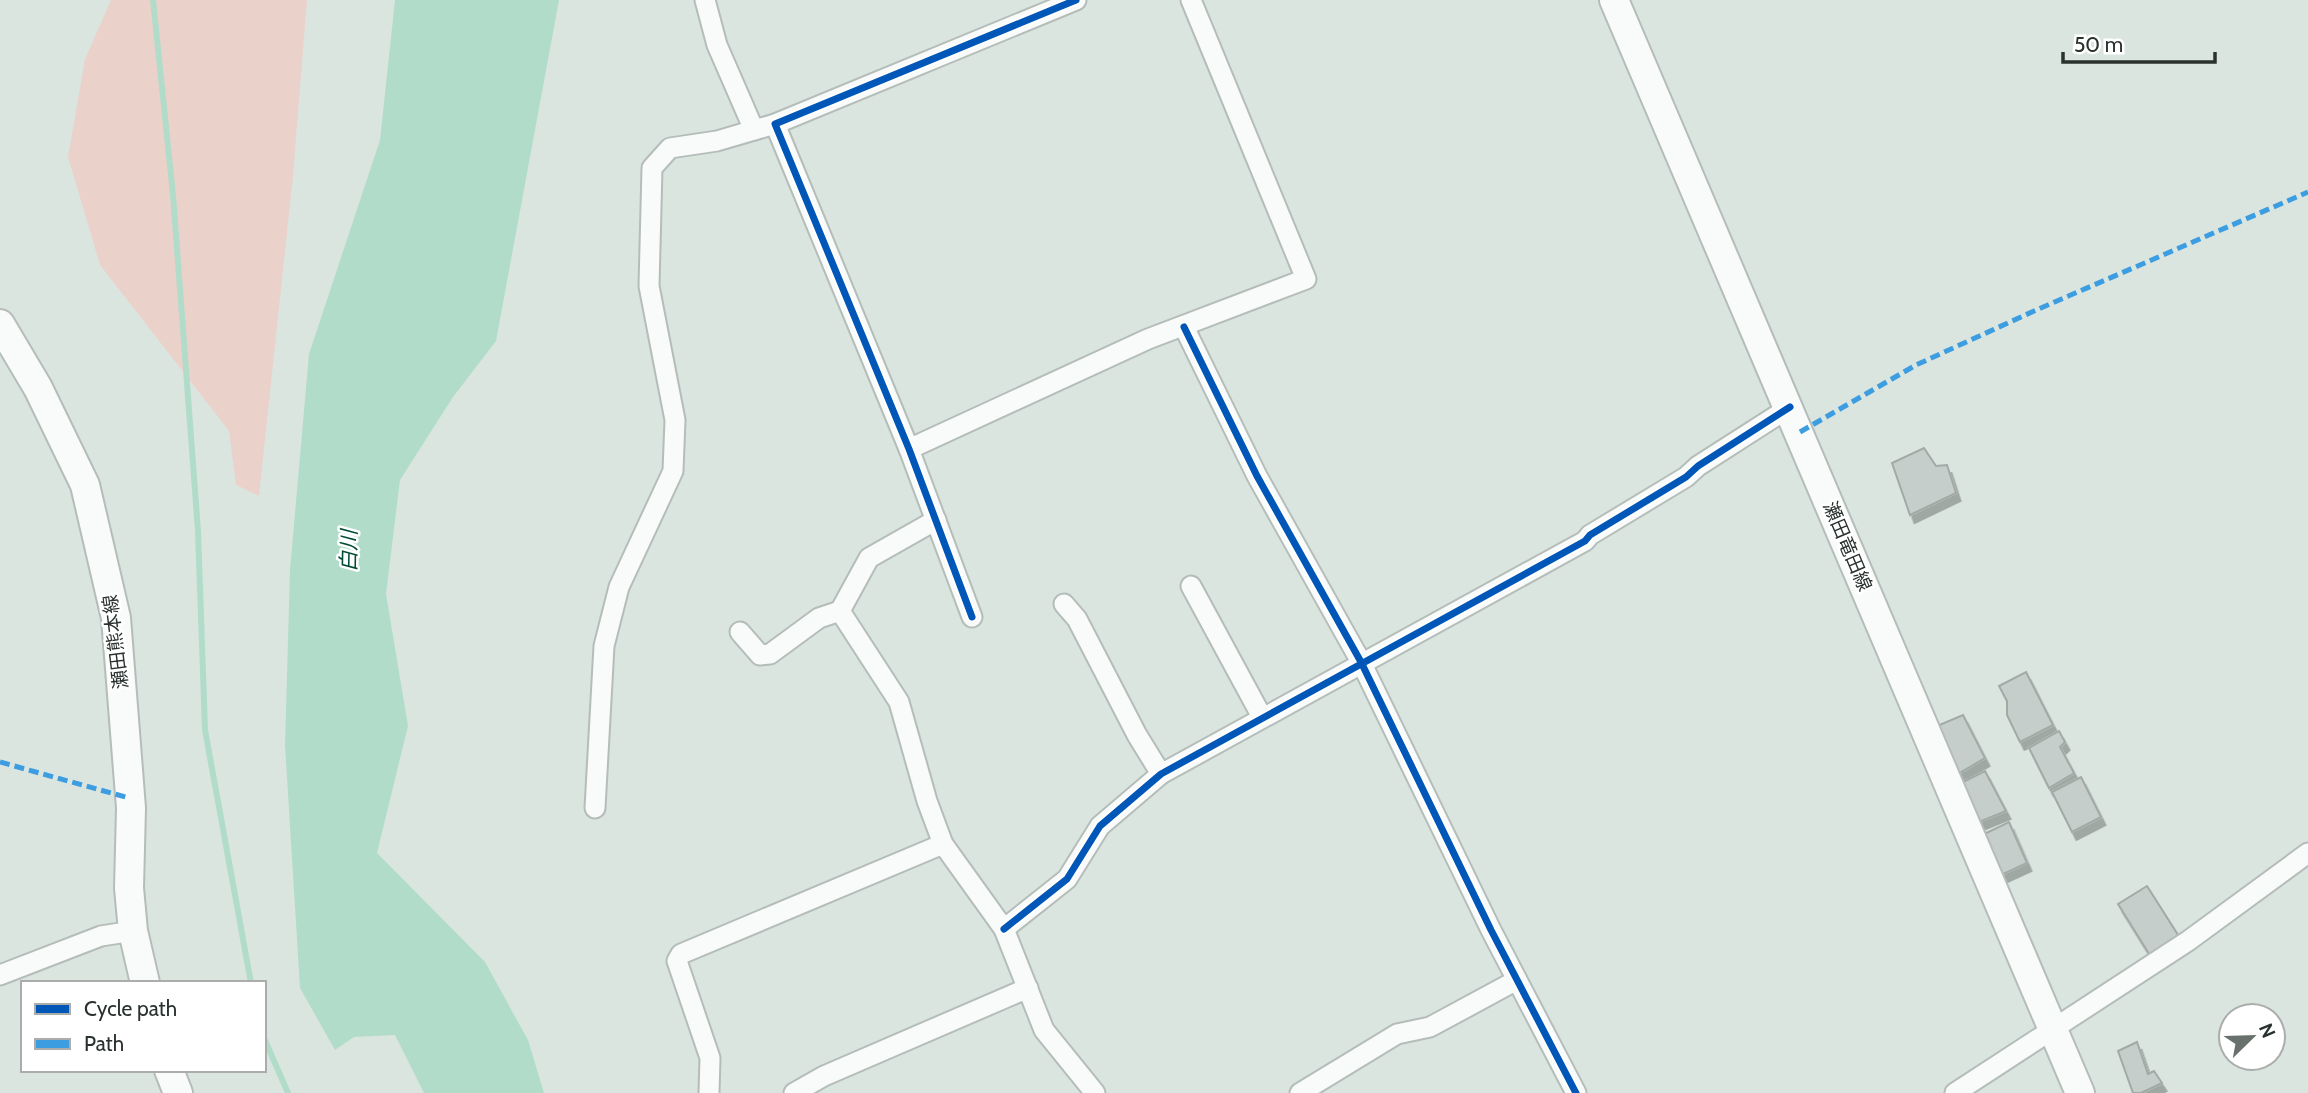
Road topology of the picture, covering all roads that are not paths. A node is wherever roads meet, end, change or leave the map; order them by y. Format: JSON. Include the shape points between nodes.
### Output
{"nodes":[{"id":1,"x":705,"y":0,"type":"edge"},
{"id":2,"x":1076,"y":0,"type":"edge"},
{"id":3,"x":1191,"y":0,"type":"edge"},
{"id":4,"x":1614,"y":0,"type":"edge"},
{"id":5,"x":775,"y":124,"type":"junction"},
{"id":6,"x":754,"y":130,"type":"junction"},
{"id":7,"x":0,"y":324,"type":"edge"},
{"id":8,"x":1184,"y":327,"type":"junction"},
{"id":9,"x":1790,"y":407,"type":"junction"},
{"id":10,"x":909,"y":449,"type":"junction"},
{"id":11,"x":936,"y":520,"type":"junction"},
{"id":12,"x":1191,"y":586,"type":"dead end"},
{"id":13,"x":1064,"y":604,"type":"dead end"},
{"id":14,"x":840,"y":611,"type":"junction"},
{"id":15,"x":972,"y":617,"type":"dead end"},
{"id":16,"x":740,"y":632,"type":"dead end"},
{"id":17,"x":1361,"y":662,"type":"junction"},
{"id":18,"x":1262,"y":716,"type":"junction"},
{"id":19,"x":1161,"y":774,"type":"junction"},
{"id":20,"x":595,"y":808,"type":"dead end"},
{"id":21,"x":943,"y":844,"type":"junction"},
{"id":22,"x":2308,"y":853,"type":"edge"},
{"id":23,"x":1004,"y":929,"type":"junction"},
{"id":24,"x":133,"y":931,"type":"junction"},
{"id":25,"x":0,"y":975,"type":"edge"},
{"id":26,"x":1517,"y":980,"type":"junction"},
{"id":27,"x":145,"y":981,"type":"edge"},
{"id":28,"x":1028,"y":988,"type":"junction"},
{"id":29,"x":2053,"y":1030,"type":"junction"},
{"id":30,"x":170,"y":1072,"type":"edge"},
{"id":31,"x":178,"y":1093,"type":"edge"},
{"id":32,"x":709,"y":1093,"type":"edge"},
{"id":33,"x":794,"y":1093,"type":"edge"},
{"id":34,"x":1095,"y":1093,"type":"edge"},
{"id":35,"x":1300,"y":1093,"type":"edge"},
{"id":36,"x":1576,"y":1093,"type":"edge"},
{"id":37,"x":1955,"y":1093,"type":"edge"},
{"id":38,"x":2080,"y":1093,"type":"edge"}],
"edges":[{"from":1,"to":6,"type":"street","via":[[716,45]]},
{"from":2,"to":5,"type":"street"},
{"from":3,"to":8,"type":"street","via":[[1306,279]]},
{"from":4,"to":9,"type":"main road","name":"瀬田竜田線"},
{"from":5,"to":6,"type":"street"},
{"from":5,"to":10,"type":"street"},
{"from":6,"to":20,"type":"street","via":[[670,148],[652,168],[649,286],[675,419],[673,471],[618,587],[604,646]]},
{"from":7,"to":24,"type":"main road","name":"瀬田熊本線","via":[[38,388],[85,485],[116,618],[131,808]]},
{"from":8,"to":10,"type":"street"},
{"from":8,"to":17,"type":"street","via":[[1257,476]]},
{"from":9,"to":17,"type":"street","via":[[1585,541]]},
{"from":9,"to":29,"type":"main road","name":"瀬田竜田線"},
{"from":10,"to":11,"type":"street"},
{"from":11,"to":14,"type":"street","via":[[869,558]]},
{"from":11,"to":15,"type":"street"},
{"from":12,"to":18,"type":"street"},
{"from":13,"to":19,"type":"street"},
{"from":14,"to":16,"type":"street","via":[[819,618],[770,654],[760,655]]},
{"from":14,"to":21,"type":"street","via":[[899,702]]},
{"from":17,"to":18,"type":"street"},
{"from":17,"to":26,"type":"street"},
{"from":18,"to":19,"type":"street"},
{"from":19,"to":23,"type":"street","via":[[1100,826],[1067,879]]},
{"from":21,"to":23,"type":"street"},
{"from":21,"to":32,"type":"street","via":[[681,954],[677,961],[710,1058]]},
{"from":22,"to":29,"type":"street","via":[[2188,941]]},
{"from":23,"to":28,"type":"street"},
{"from":24,"to":25,"type":"street","via":[[102,936]]},
{"from":24,"to":27,"type":"main road","name":"瀬田熊本線"},
{"from":26,"to":35,"type":"street","via":[[1430,1027],[1397,1034]]},
{"from":26,"to":36,"type":"street"},
{"from":28,"to":33,"type":"street"},
{"from":28,"to":34,"type":"street","via":[[1044,1030]]},
{"from":29,"to":37,"type":"street"},
{"from":29,"to":38,"type":"main road","name":"瀬田竜田線"},
{"from":30,"to":31,"type":"main road"}]}
